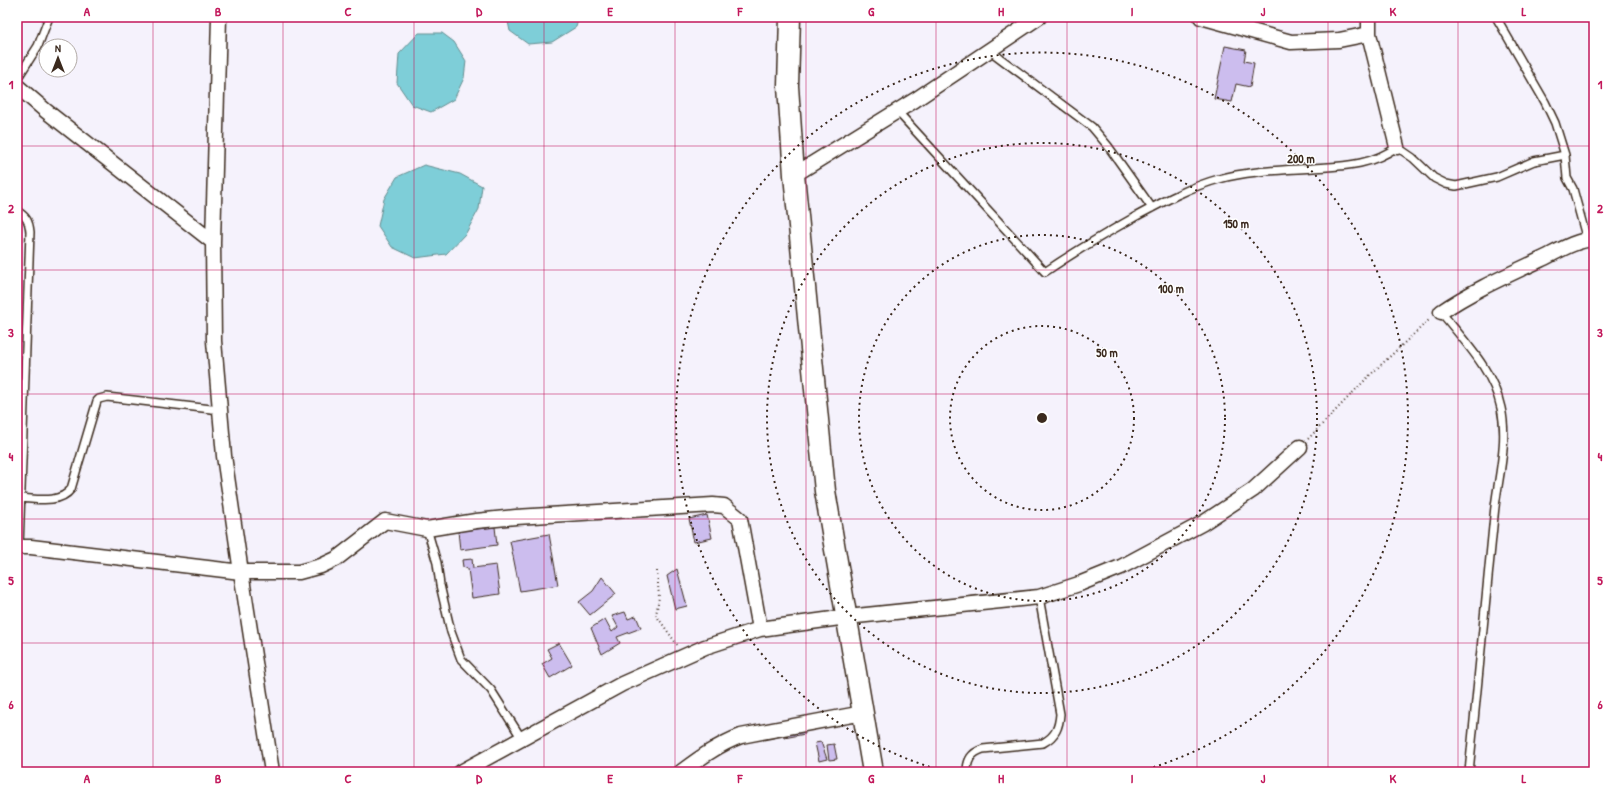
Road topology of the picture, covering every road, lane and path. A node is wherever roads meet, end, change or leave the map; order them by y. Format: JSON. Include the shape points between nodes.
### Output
{"nodes":[{"id":1,"x":49,"y":17,"type":"edge"},
{"id":2,"x":219,"y":17,"type":"edge"},
{"id":3,"x":790,"y":17,"type":"edge"},
{"id":4,"x":1040,"y":17,"type":"edge"},
{"id":5,"x":1201,"y":17,"type":"edge"},
{"id":6,"x":1369,"y":17,"type":"edge"},
{"id":7,"x":1496,"y":17,"type":"edge"},
{"id":8,"x":1223,"y":20,"type":"edge"},
{"id":9,"x":1370,"y":34,"type":"junction"},
{"id":10,"x":989,"y":50,"type":"junction"},
{"id":11,"x":17,"y":79,"type":"edge"},
{"id":12,"x":17,"y":86,"type":"edge"},
{"id":13,"x":898,"y":111,"type":"junction"},
{"id":14,"x":1397,"y":147,"type":"junction"},
{"id":15,"x":1565,"y":156,"type":"junction"},
{"id":16,"x":794,"y":175,"type":"junction"},
{"id":17,"x":1152,"y":208,"type":"junction"},
{"id":18,"x":17,"y":210,"type":"edge"},
{"id":19,"x":1590,"y":240,"type":"edge"},
{"id":20,"x":213,"y":242,"type":"junction"},
{"id":21,"x":1441,"y":312,"type":"junction"},
{"id":22,"x":220,"y":410,"type":"junction"},
{"id":23,"x":1300,"y":447,"type":"joint"},
{"id":24,"x":20,"y":498,"type":"junction"},
{"id":25,"x":427,"y":529,"type":"junction"},
{"id":26,"x":18,"y":547,"type":"edge"},
{"id":27,"x":657,"y":571,"type":"dead end"},
{"id":28,"x":240,"y":572,"type":"junction"},
{"id":29,"x":1039,"y":596,"type":"junction"},
{"id":30,"x":847,"y":617,"type":"junction"},
{"id":31,"x":760,"y":629,"type":"junction"},
{"id":32,"x":680,"y":648,"type":"dead end"},
{"id":33,"x":863,"y":713,"type":"junction"},
{"id":34,"x":522,"y":738,"type":"junction"},
{"id":35,"x":270,"y":770,"type":"edge"},
{"id":36,"x":461,"y":772,"type":"edge"},
{"id":37,"x":681,"y":772,"type":"edge"},
{"id":38,"x":873,"y":772,"type":"edge"},
{"id":39,"x":967,"y":772,"type":"edge"},
{"id":40,"x":1469,"y":772,"type":"edge"}],
"edges":[{"from":1,"to":11,"type":"lane","via":[[38,46]]},
{"from":2,"to":20,"type":"street"},
{"from":3,"to":16,"type":"main road","via":[[788,86]]},
{"from":4,"to":10,"type":"street"},
{"from":5,"to":8,"type":"street"},
{"from":6,"to":9,"type":"street"},
{"from":7,"to":15,"type":"lane","via":[[1545,102],[1555,123]]},
{"from":8,"to":9,"type":"street","via":[[1292,42],[1339,40]]},
{"from":9,"to":14,"type":"street"},
{"from":10,"to":13,"type":"street"},
{"from":10,"to":17,"type":"lane","via":[[1092,127]]},
{"from":12,"to":20,"type":"street"},
{"from":13,"to":16,"type":"street"},
{"from":13,"to":17,"type":"lane","via":[[1045,272],[1080,248]]},
{"from":14,"to":15,"type":"lane","via":[[1434,178],[1456,186],[1497,176],[1534,161]]},
{"from":14,"to":17,"type":"lane","via":[[1362,164],[1220,178],[1196,186]]},
{"from":15,"to":19,"type":"lane","via":[[1567,178],[1573,188]]},
{"from":16,"to":30,"type":"main road","via":[[825,491]]},
{"from":18,"to":24,"type":"lane","via":[[29,222],[30,232]]},
{"from":19,"to":21,"type":"street","via":[[1516,270]]},
{"from":20,"to":22,"type":"street","via":[[214,341]]},
{"from":21,"to":23,"type":"path","via":[[1426,322],[1375,370]]},
{"from":21,"to":40,"type":"lane","via":[[1492,380],[1501,409],[1502,424],[1503,446]]},
{"from":22,"to":24,"type":"lane","via":[[107,397],[99,399],[96,401],[71,489],[67,495],[54,500]]},
{"from":22,"to":28,"type":"street"},
{"from":23,"to":29,"type":"street","via":[[1253,490],[1203,523],[1122,567]]},
{"from":24,"to":26,"type":"lane"},
{"from":25,"to":28,"type":"street","via":[[385,521],[336,559],[321,566],[299,572]]},
{"from":25,"to":31,"type":"street","via":[[516,517],[724,506],[740,519]]},
{"from":25,"to":34,"type":"lane","via":[[437,563],[451,632],[461,659],[491,690]]},
{"from":26,"to":28,"type":"street"},
{"from":27,"to":32,"type":"path","via":[[659,597],[656,615]]},
{"from":28,"to":35,"type":"street"},
{"from":29,"to":30,"type":"street"},
{"from":29,"to":39,"type":"lane","via":[[1060,714],[1057,730],[1043,743],[978,750],[969,759]]},
{"from":30,"to":31,"type":"street"},
{"from":30,"to":33,"type":"main road"},
{"from":31,"to":34,"type":"street","via":[[705,647],[622,684]]},
{"from":33,"to":37,"type":"street","via":[[741,736],[730,740]]},
{"from":33,"to":38,"type":"main road"},
{"from":34,"to":36,"type":"street"}]}
